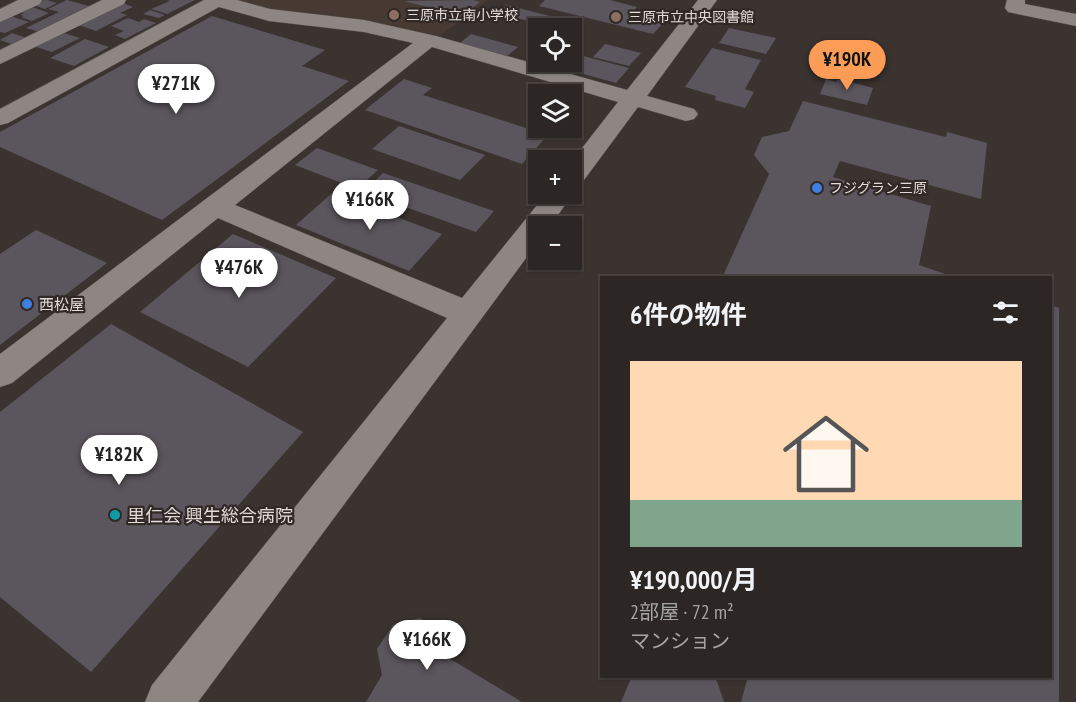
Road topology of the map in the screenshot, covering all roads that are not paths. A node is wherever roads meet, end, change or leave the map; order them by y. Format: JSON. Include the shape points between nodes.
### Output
{"nodes":[{"id":1,"x":33,"y":0,"type":"edge"},
{"id":2,"x":117,"y":0,"type":"edge"},
{"id":3,"x":217,"y":0,"type":"edge"},
{"id":4,"x":708,"y":0,"type":"edge"},
{"id":5,"x":1016,"y":0,"type":"edge"},
{"id":6,"x":0,"y":16,"type":"edge"},
{"id":7,"x":1076,"y":20,"type":"edge"},
{"id":8,"x":429,"y":40,"type":"junction"},
{"id":9,"x":0,"y":58,"type":"edge"},
{"id":10,"x":631,"y":99,"type":"junction"},
{"id":11,"x":6,"y":108,"type":"edge"},
{"id":12,"x":686,"y":114,"type":"dead end"},
{"id":13,"x":582,"y":165,"type":"edge"},
{"id":14,"x":552,"y":204,"type":"edge"},
{"id":15,"x":216,"y":207,"type":"junction"},
{"id":16,"x":469,"y":314,"type":"junction"},
{"id":17,"x":0,"y":373,"type":"edge"},
{"id":18,"x":169,"y":702,"type":"edge"}],
"edges":[{"from":1,"to":6,"type":"street"},
{"from":2,"to":9,"type":"street"},
{"from":3,"to":8,"type":"street","via":[[269,15],[364,26]]},
{"from":3,"to":11,"type":"street"},
{"from":4,"to":10,"type":"street"},
{"from":5,"to":7,"type":"street","via":[[1015,8]]},
{"from":8,"to":10,"type":"street"},
{"from":8,"to":15,"type":"street"},
{"from":10,"to":12,"type":"street"},
{"from":10,"to":13,"type":"street"},
{"from":14,"to":16,"type":"street"},
{"from":15,"to":16,"type":"street"},
{"from":15,"to":17,"type":"street"},
{"from":16,"to":18,"type":"street"}]}
